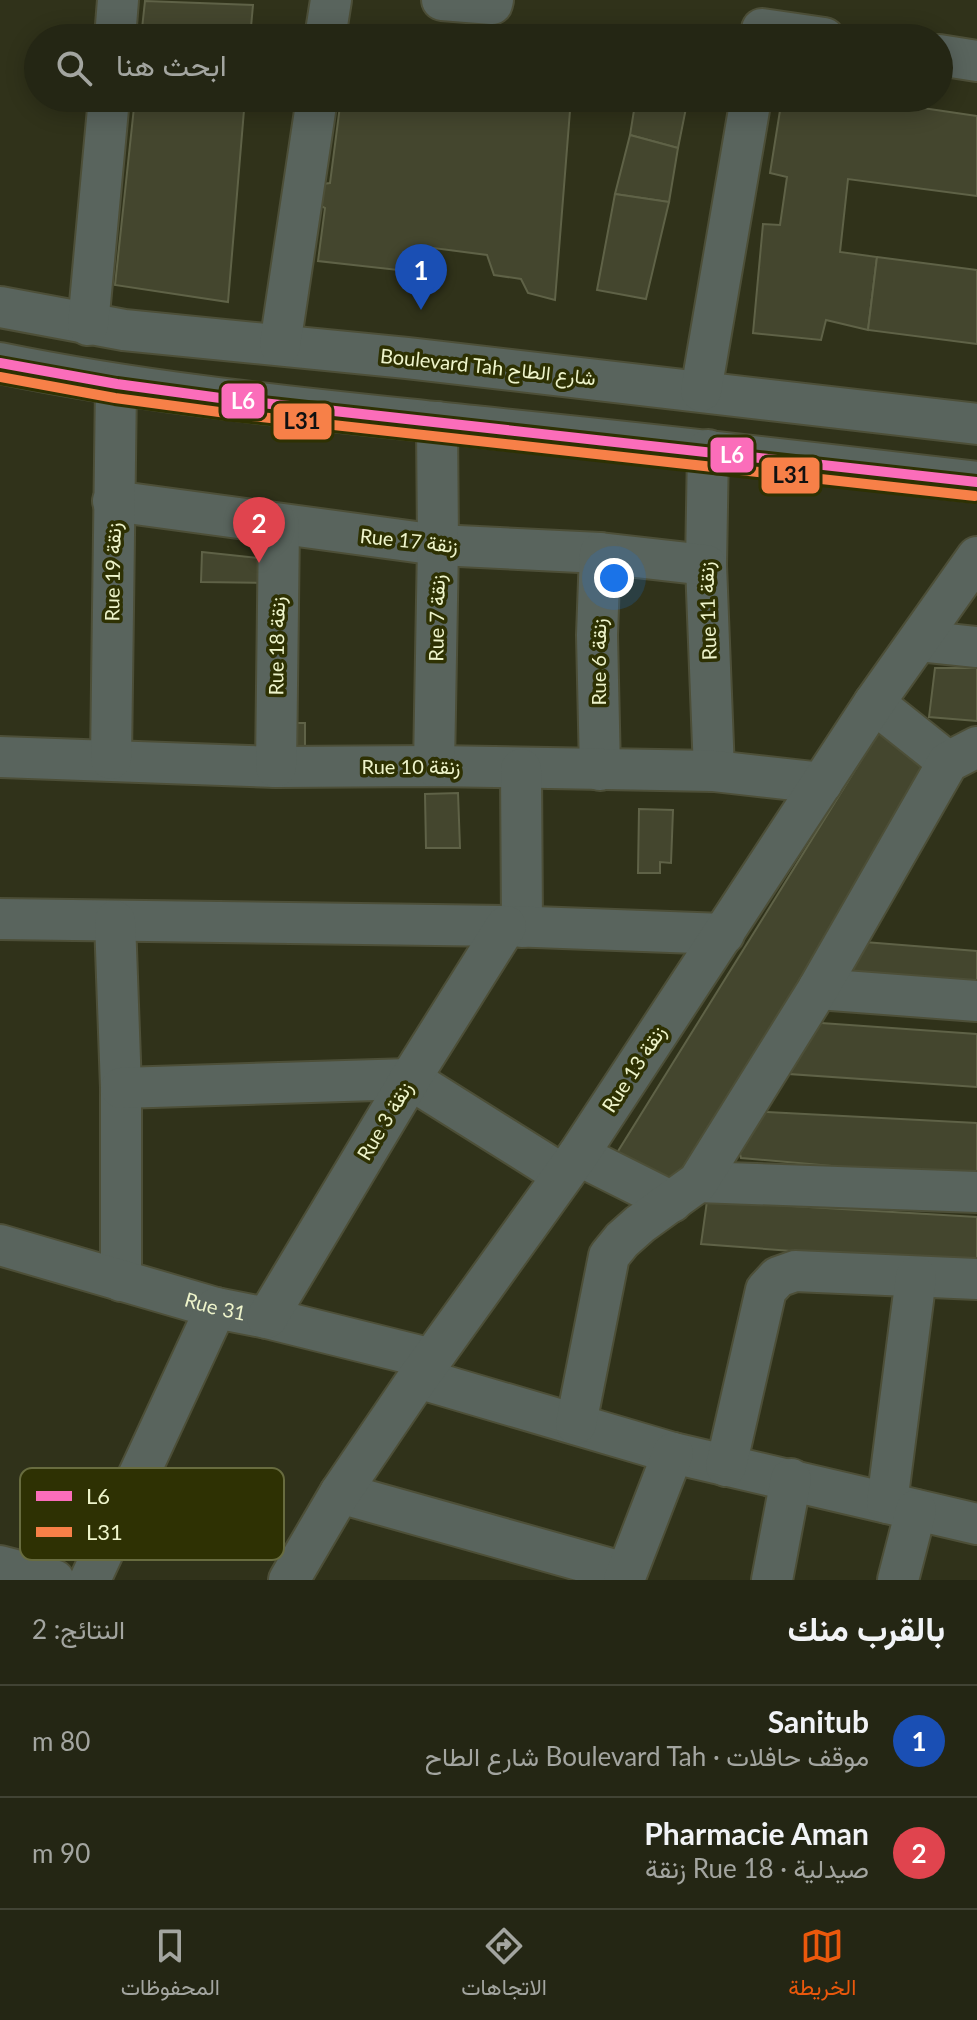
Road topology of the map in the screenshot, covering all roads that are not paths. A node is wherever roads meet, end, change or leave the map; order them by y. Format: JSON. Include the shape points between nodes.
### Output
{"nodes":[{"id":1,"x":118,"y":0,"type":"edge"},
{"id":2,"x":331,"y":0,"type":"edge"},
{"id":3,"x":442,"y":0,"type":"edge"},
{"id":4,"x":493,"y":0,"type":"edge"},
{"id":5,"x":116,"y":24,"type":"edge"},
{"id":6,"x":327,"y":24,"type":"edge"},
{"id":7,"x":953,"y":57,"type":"edge"},
{"id":8,"x":977,"y":61,"type":"edge"},
{"id":9,"x":108,"y":112,"type":"edge"},
{"id":10,"x":315,"y":112,"type":"edge"},
{"id":11,"x":749,"y":112,"type":"edge"},
{"id":12,"x":0,"y":307,"type":"edge"},
{"id":13,"x":88,"y":325,"type":"junction"},
{"id":14,"x":280,"y":345,"type":"junction"},
{"id":15,"x":0,"y":363,"type":"edge"},
{"id":16,"x":116,"y":386,"type":"junction"},
{"id":17,"x":701,"y":391,"type":"junction"},
{"id":18,"x":437,"y":422,"type":"junction"},
{"id":19,"x":977,"y":424,"type":"edge"},
{"id":20,"x":708,"y":450,"type":"junction"},
{"id":21,"x":977,"y":482,"type":"edge"},
{"id":22,"x":113,"y":501,"type":"junction"},
{"id":23,"x":279,"y":525,"type":"junction"},
{"id":24,"x":438,"y":545,"type":"junction"},
{"id":25,"x":600,"y":553,"type":"junction"},
{"id":26,"x":977,"y":557,"type":"edge"},
{"id":27,"x":706,"y":565,"type":"junction"},
{"id":28,"x":919,"y":641,"type":"junction"},
{"id":29,"x":977,"y":647,"type":"edge"},
{"id":30,"x":874,"y":703,"type":"junction"},
{"id":31,"x":962,"y":754,"type":"edge"},
{"id":32,"x":0,"y":757,"type":"edge"},
{"id":33,"x":111,"y":759,"type":"junction"},
{"id":34,"x":434,"y":766,"type":"junction"},
{"id":35,"x":276,"y":767,"type":"junction"},
{"id":36,"x":521,"y":769,"type":"junction"},
{"id":37,"x":600,"y":770,"type":"junction"},
{"id":38,"x":714,"y":771,"type":"junction"},
{"id":39,"x":822,"y":783,"type":"junction"},
{"id":40,"x":0,"y":919,"type":"edge"},
{"id":41,"x":115,"y":921,"type":"junction"},
{"id":42,"x":514,"y":926,"type":"junction"},
{"id":43,"x":724,"y":934,"type":"junction"},
{"id":44,"x":818,"y":989,"type":"junction"},
{"id":45,"x":977,"y":1001,"type":"edge"},
{"id":46,"x":410,"y":1079,"type":"junction"},
{"id":47,"x":121,"y":1088,"type":"junction"},
{"id":48,"x":570,"y":1165,"type":"junction"},
{"id":49,"x":685,"y":1192,"type":"junction"},
{"id":50,"x":977,"y":1192,"type":"edge"},
{"id":51,"x":0,"y":1245,"type":"edge"},
{"id":52,"x":916,"y":1277,"type":"junction"},
{"id":53,"x":977,"y":1279,"type":"edge"},
{"id":54,"x":121,"y":1281,"type":"junction"},
{"id":55,"x":216,"y":1308,"type":"junction"},
{"id":56,"x":267,"y":1318,"type":"junction"},
{"id":57,"x":425,"y":1369,"type":"junction"},
{"id":58,"x":576,"y":1424,"type":"junction"},
{"id":59,"x":673,"y":1453,"type":"junction"},
{"id":60,"x":726,"y":1466,"type":"junction"},
{"id":61,"x":142,"y":1468,"type":"edge"},
{"id":62,"x":791,"y":1479,"type":"junction"},
{"id":63,"x":340,"y":1493,"type":"junction"},
{"id":64,"x":901,"y":1506,"type":"junction"},
{"id":65,"x":977,"y":1524,"type":"edge"},
{"id":66,"x":99,"y":1560,"type":"edge"},
{"id":67,"x":0,"y":1566,"type":"edge"},
{"id":68,"x":624,"y":1576,"type":"edge"},
{"id":69,"x":54,"y":1580,"type":"edge"},
{"id":70,"x":90,"y":1580,"type":"edge"},
{"id":71,"x":289,"y":1580,"type":"edge"},
{"id":72,"x":772,"y":1580,"type":"edge"},
{"id":73,"x":898,"y":1580,"type":"edge"}],
"edges":[{"from":1,"to":5,"type":"street"},
{"from":2,"to":6,"type":"street"},
{"from":3,"to":4,"type":"street"},
{"from":7,"to":8,"type":"street"},
{"from":9,"to":13,"type":"street"},
{"from":10,"to":14,"type":"street"},
{"from":11,"to":17,"type":"street"},
{"from":12,"to":13,"type":"street","name":"Boulevard Tah شارع الطاح"},
{"from":13,"to":14,"type":"street","name":"Boulevard Tah شارع الطاح"},
{"from":14,"to":17,"type":"street","name":"Boulevard Tah شارع الطاح"},
{"from":15,"to":16,"type":"street"},
{"from":16,"to":18,"type":"street"},
{"from":16,"to":22,"type":"street","name":"Rue 19 زنقة"},
{"from":17,"to":19,"type":"street","name":"Boulevard Tah شارع الطاح"},
{"from":18,"to":20,"type":"street"},
{"from":18,"to":24,"type":"street","name":"Rue 7 زنقة"},
{"from":20,"to":21,"type":"street"},
{"from":20,"to":27,"type":"street","name":"Rue 11 زنقة"},
{"from":22,"to":23,"type":"street","name":"Rue 17 زنقة"},
{"from":22,"to":33,"type":"street","name":"Rue 19 زنقة"},
{"from":23,"to":24,"type":"street","name":"Rue 17 زنقة"},
{"from":23,"to":35,"type":"street","name":"Rue 18 زنقة"},
{"from":24,"to":25,"type":"street","name":"Rue 17 زنقة"},
{"from":24,"to":34,"type":"street","name":"Rue 7 زنقة"},
{"from":25,"to":27,"type":"street","name":"Rue 17 زنقة"},
{"from":25,"to":37,"type":"street","name":"Rue 6 زنقة"},
{"from":26,"to":28,"type":"street","name":"Rue 13 زنقة"},
{"from":27,"to":38,"type":"street","name":"Rue 11 زنقة"},
{"from":28,"to":29,"type":"street"},
{"from":28,"to":30,"type":"street","name":"Rue 13 زنقة"},
{"from":30,"to":31,"type":"street"},
{"from":30,"to":39,"type":"street","name":"Rue 13 زنقة"},
{"from":31,"to":44,"type":"street"},
{"from":32,"to":33,"type":"street","name":"Rue 10 زنقة"},
{"from":33,"to":35,"type":"street","name":"Rue 10 زنقة"},
{"from":34,"to":35,"type":"street","name":"Rue 10 زنقة"},
{"from":34,"to":36,"type":"street","name":"Rue 10 زنقة"},
{"from":36,"to":37,"type":"street","name":"Rue 10 زنقة"},
{"from":36,"to":42,"type":"street"},
{"from":37,"to":38,"type":"street","name":"Rue 10 زنقة"},
{"from":38,"to":39,"type":"street","name":"Rue 10 زنقة"},
{"from":39,"to":43,"type":"street","name":"Rue 13 زنقة"},
{"from":40,"to":41,"type":"street"},
{"from":41,"to":42,"type":"street"},
{"from":41,"to":47,"type":"street"},
{"from":42,"to":43,"type":"street"},
{"from":42,"to":46,"type":"street","name":"Rue 3 زنقة"},
{"from":43,"to":48,"type":"street","name":"Rue 13 زنقة"},
{"from":44,"to":45,"type":"street"},
{"from":44,"to":49,"type":"street"},
{"from":46,"to":47,"type":"street"},
{"from":46,"to":48,"type":"street"},
{"from":46,"to":56,"type":"street","name":"Rue 3 زنقة"},
{"from":47,"to":54,"type":"street"},
{"from":48,"to":49,"type":"street"},
{"from":48,"to":57,"type":"street","name":"Rue 13 زنقة"},
{"from":49,"to":50,"type":"street"},
{"from":49,"to":58,"type":"street","via":[[631,1232],[609,1256]]},
{"from":51,"to":54,"type":"street","name":"Rue 31"},
{"from":52,"to":53,"type":"street"},
{"from":52,"to":60,"type":"street","via":[[795,1271],[778,1277],[766,1290]]},
{"from":52,"to":64,"type":"street"},
{"from":54,"to":55,"type":"street","name":"Rue 31"},
{"from":55,"to":56,"type":"street","name":"Rue 31"},
{"from":55,"to":61,"type":"street"},
{"from":56,"to":57,"type":"street","name":"Rue 31"},
{"from":57,"to":58,"type":"street","name":"Rue 31"},
{"from":57,"to":63,"type":"street","name":"Rue 13 زنقة"},
{"from":58,"to":59,"type":"street","name":"Rue 31"},
{"from":59,"to":60,"type":"street","name":"Rue 31"},
{"from":59,"to":68,"type":"street"},
{"from":60,"to":62,"type":"street","name":"Rue 31"},
{"from":62,"to":64,"type":"street","name":"Rue 31"},
{"from":62,"to":72,"type":"street"},
{"from":63,"to":68,"type":"street"},
{"from":63,"to":71,"type":"street","name":"Rue 13 زنقة"},
{"from":64,"to":65,"type":"street","name":"Rue 31"},
{"from":64,"to":73,"type":"street"},
{"from":66,"to":70,"type":"street"},
{"from":67,"to":69,"type":"street"}]}
